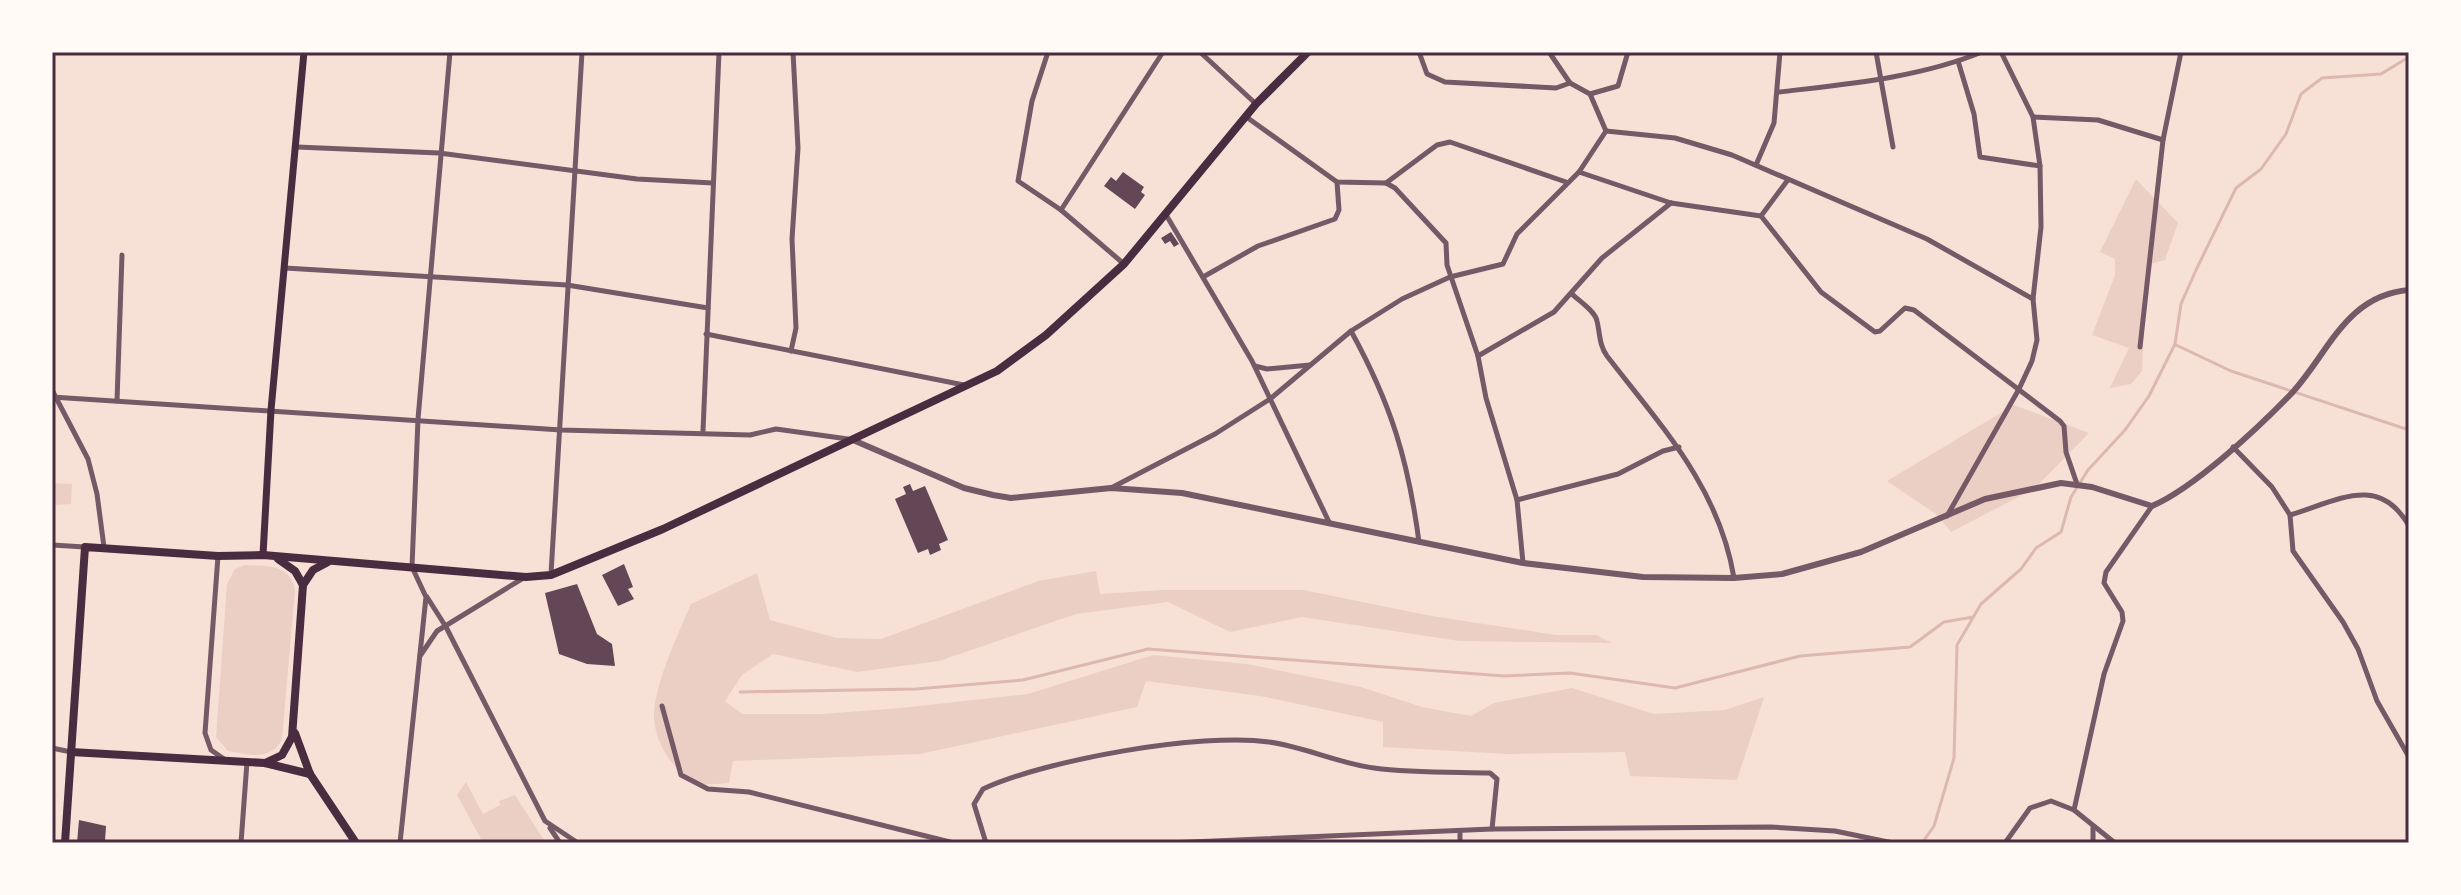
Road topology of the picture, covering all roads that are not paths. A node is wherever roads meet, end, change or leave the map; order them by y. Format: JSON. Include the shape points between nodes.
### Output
{"nodes":[{"id":1,"x":304,"y":52,"type":"edge"},
{"id":2,"x":450,"y":52,"type":"edge"},
{"id":3,"x":582,"y":52,"type":"edge"},
{"id":4,"x":719,"y":52,"type":"edge"},
{"id":5,"x":793,"y":52,"type":"edge"},
{"id":6,"x":1048,"y":52,"type":"edge"},
{"id":7,"x":1163,"y":52,"type":"edge"},
{"id":8,"x":1200,"y":52,"type":"edge"},
{"id":9,"x":1308,"y":52,"type":"edge"},
{"id":10,"x":1419,"y":52,"type":"edge"},
{"id":11,"x":1549,"y":52,"type":"edge"},
{"id":12,"x":1628,"y":52,"type":"edge"},
{"id":13,"x":1780,"y":52,"type":"edge"},
{"id":14,"x":1876,"y":52,"type":"edge"},
{"id":15,"x":1982,"y":52,"type":"edge"},
{"id":16,"x":2001,"y":52,"type":"edge"},
{"id":17,"x":2181,"y":52,"type":"edge"},
{"id":18,"x":1958,"y":61,"type":"junction"},
{"id":19,"x":1883,"y":79,"type":"junction"},
{"id":20,"x":1570,"y":83,"type":"junction"},
{"id":21,"x":1779,"y":92,"type":"junction"},
{"id":22,"x":1590,"y":94,"type":"junction"},
{"id":23,"x":1256,"y":104,"type":"junction"},
{"id":24,"x":1245,"y":116,"type":"junction"},
{"id":25,"x":2033,"y":117,"type":"junction"},
{"id":26,"x":1606,"y":131,"type":"junction"},
{"id":27,"x":2163,"y":140,"type":"junction"},
{"id":28,"x":297,"y":147,"type":"junction"},
{"id":29,"x":1893,"y":147,"type":"dead end"},
{"id":30,"x":439,"y":153,"type":"junction"},
{"id":31,"x":1756,"y":165,"type":"junction"},
{"id":32,"x":2040,"y":166,"type":"junction"},
{"id":33,"x":574,"y":171,"type":"junction"},
{"id":34,"x":1579,"y":172,"type":"junction"},
{"id":35,"x":1787,"y":181,"type":"junction"},
{"id":36,"x":1337,"y":182,"type":"junction"},
{"id":37,"x":1566,"y":182,"type":"junction"},
{"id":38,"x":713,"y":183,"type":"junction"},
{"id":39,"x":1386,"y":183,"type":"junction"},
{"id":40,"x":1671,"y":203,"type":"junction"},
{"id":41,"x":1061,"y":210,"type":"junction"},
{"id":42,"x":1165,"y":213,"type":"junction"},
{"id":43,"x":1761,"y":216,"type":"junction"},
{"id":44,"x":122,"y":255,"type":"dead end"},
{"id":45,"x":1124,"y":264,"type":"junction"},
{"id":46,"x":285,"y":268,"type":"junction"},
{"id":47,"x":428,"y":276,"type":"junction"},
{"id":48,"x":1203,"y":277,"type":"junction"},
{"id":49,"x":1450,"y":277,"type":"junction"},
{"id":50,"x":567,"y":285,"type":"junction"},
{"id":51,"x":2409,"y":290,"type":"edge"},
{"id":52,"x":1572,"y":294,"type":"junction"},
{"id":53,"x":2033,"y":299,"type":"junction"},
{"id":54,"x":708,"y":308,"type":"junction"},
{"id":55,"x":1351,"y":331,"type":"junction"},
{"id":56,"x":706,"y":334,"type":"junction"},
{"id":57,"x":2140,"y":347,"type":"dead end"},
{"id":58,"x":791,"y":351,"type":"junction"},
{"id":59,"x":1478,"y":356,"type":"junction"},
{"id":60,"x":1311,"y":365,"type":"junction"},
{"id":61,"x":1255,"y":366,"type":"junction"},
{"id":62,"x":971,"y":385,"type":"junction"},
{"id":63,"x":2019,"y":389,"type":"junction"},
{"id":64,"x":52,"y":390,"type":"edge"},
{"id":65,"x":53,"y":397,"type":"edge"},
{"id":66,"x":1270,"y":399,"type":"junction"},
{"id":67,"x":117,"y":401,"type":"junction"},
{"id":68,"x":271,"y":410,"type":"junction"},
{"id":69,"x":418,"y":419,"type":"junction"},
{"id":70,"x":561,"y":430,"type":"junction"},
{"id":71,"x":703,"y":431,"type":"junction"},
{"id":72,"x":853,"y":440,"type":"junction"},
{"id":73,"x":2233,"y":446,"type":"junction"},
{"id":74,"x":1679,"y":447,"type":"junction"},
{"id":75,"x":2077,"y":484,"type":"junction"},
{"id":76,"x":1111,"y":488,"type":"junction"},
{"id":77,"x":1517,"y":500,"type":"junction"},
{"id":78,"x":2152,"y":506,"type":"junction"},
{"id":79,"x":2290,"y":515,"type":"junction"},
{"id":80,"x":1946,"y":518,"type":"junction"},
{"id":81,"x":1329,"y":522,"type":"junction"},
{"id":82,"x":2409,"y":526,"type":"edge"},
{"id":83,"x":1419,"y":542,"type":"junction"},
{"id":84,"x":52,"y":545,"type":"edge"},
{"id":85,"x":85,"y":547,"type":"junction"},
{"id":86,"x":104,"y":547,"type":"junction"},
{"id":87,"x":267,"y":555,"type":"junction"},
{"id":88,"x":218,"y":556,"type":"junction"},
{"id":89,"x":337,"y":561,"type":"junction"},
{"id":90,"x":1523,"y":563,"type":"junction"},
{"id":91,"x":412,"y":567,"type":"junction"},
{"id":92,"x":551,"y":575,"type":"junction"},
{"id":93,"x":526,"y":577,"type":"junction"},
{"id":94,"x":1734,"y":578,"type":"junction"},
{"id":95,"x":303,"y":585,"type":"junction"},
{"id":96,"x":426,"y":597,"type":"junction"},
{"id":97,"x":446,"y":627,"type":"junction"},
{"id":98,"x":418,"y":669,"type":"junction"},
{"id":99,"x":662,"y":706,"type":"dead end"},
{"id":100,"x":293,"y":724,"type":"junction"},
{"id":101,"x":52,"y":748,"type":"edge"},
{"id":102,"x":71,"y":752,"type":"junction"},
{"id":103,"x":2409,"y":757,"type":"edge"},
{"id":104,"x":229,"y":761,"type":"junction"},
{"id":105,"x":247,"y":762,"type":"junction"},
{"id":106,"x":265,"y":763,"type":"junction"},
{"id":107,"x":310,"y":774,"type":"junction"},
{"id":108,"x":2074,"y":810,"type":"junction"},
{"id":109,"x":545,"y":821,"type":"junction"},
{"id":110,"x":2093,"y":826,"type":"junction"},
{"id":111,"x":1492,"y":829,"type":"junction"},
{"id":112,"x":1460,"y":831,"type":"junction"},
{"id":113,"x":1863,"y":835,"type":"junction"},
{"id":114,"x":65,"y":843,"type":"edge"},
{"id":115,"x":241,"y":843,"type":"edge"},
{"id":116,"x":356,"y":843,"type":"edge"},
{"id":117,"x":400,"y":843,"type":"edge"},
{"id":118,"x":560,"y":843,"type":"edge"},
{"id":119,"x":578,"y":843,"type":"edge"},
{"id":120,"x":954,"y":843,"type":"edge"},
{"id":121,"x":986,"y":843,"type":"edge"},
{"id":122,"x":1168,"y":843,"type":"edge"},
{"id":123,"x":1460,"y":843,"type":"edge"},
{"id":124,"x":1860,"y":843,"type":"edge"},
{"id":125,"x":1893,"y":843,"type":"edge"},
{"id":126,"x":2005,"y":843,"type":"edge"},
{"id":127,"x":2093,"y":843,"type":"edge"},
{"id":128,"x":2115,"y":843,"type":"edge"}],
"edges":[{"from":1,"to":28,"type":"main road"},
{"from":2,"to":30,"type":"street"},
{"from":3,"to":33,"type":"street"},
{"from":4,"to":38,"type":"street"},
{"from":5,"to":58,"type":"street","via":[[798,148],[792,239],[796,328]]},
{"from":6,"to":41,"type":"street","via":[[1032,101],[1018,177],[1020,184]]},
{"from":7,"to":41,"type":"street"},
{"from":8,"to":23,"type":"street"},
{"from":9,"to":23,"type":"main road"},
{"from":10,"to":20,"type":"street","via":[[1427,74],[1445,82],[1556,88]]},
{"from":11,"to":20,"type":"street"},
{"from":12,"to":22,"type":"street","via":[[1618,86]]},
{"from":13,"to":21,"type":"street"},
{"from":14,"to":19,"type":"street"},
{"from":15,"to":18,"type":"street"},
{"from":16,"to":25,"type":"street"},
{"from":17,"to":27,"type":"street"},
{"from":18,"to":19,"type":"street"},
{"from":18,"to":32,"type":"street","via":[[1980,157]]},
{"from":19,"to":21,"type":"street"},
{"from":19,"to":29,"type":"street"},
{"from":20,"to":22,"type":"street"},
{"from":21,"to":31,"type":"street","via":[[1774,123]]},
{"from":22,"to":26,"type":"street"},
{"from":23,"to":24,"type":"main road"},
{"from":24,"to":36,"type":"street"},
{"from":24,"to":42,"type":"main road"},
{"from":25,"to":27,"type":"street","via":[[2098,120]]},
{"from":25,"to":32,"type":"street"},
{"from":26,"to":31,"type":"street","via":[[1675,138]]},
{"from":26,"to":34,"type":"street"},
{"from":27,"to":57,"type":"street"},
{"from":28,"to":30,"type":"street"},
{"from":28,"to":46,"type":"main road"},
{"from":30,"to":33,"type":"street"},
{"from":30,"to":47,"type":"street"},
{"from":31,"to":35,"type":"street"},
{"from":32,"to":53,"type":"street","via":[[2041,227]]},
{"from":33,"to":38,"type":"street"},
{"from":33,"to":50,"type":"street"},
{"from":34,"to":37,"type":"street"},
{"from":34,"to":40,"type":"street"},
{"from":35,"to":43,"type":"street"},
{"from":35,"to":53,"type":"street","via":[[1927,239]]},
{"from":36,"to":39,"type":"street"},
{"from":36,"to":48,"type":"street","via":[[1335,219],[1258,246]]},
{"from":37,"to":39,"type":"street","via":[[1450,142],[1437,145]]},
{"from":37,"to":49,"type":"street","via":[[1517,234],[1503,264]]},
{"from":38,"to":54,"type":"street"},
{"from":39,"to":49,"type":"street","via":[[1443,239]]},
{"from":40,"to":43,"type":"street"},
{"from":40,"to":52,"type":"street","via":[[1602,258]]},
{"from":41,"to":45,"type":"street"},
{"from":42,"to":45,"type":"main road"},
{"from":42,"to":48,"type":"street"},
{"from":43,"to":63,"type":"street","via":[[1821,292],[1870,330],[1880,331],[1909,308]]},
{"from":44,"to":67,"type":"street"},
{"from":45,"to":62,"type":"main road","via":[[1046,335]]},
{"from":46,"to":47,"type":"street"},
{"from":46,"to":68,"type":"main road"},
{"from":47,"to":50,"type":"street"},
{"from":47,"to":69,"type":"street"},
{"from":48,"to":61,"type":"street"},
{"from":49,"to":55,"type":"street"},
{"from":49,"to":59,"type":"street"},
{"from":50,"to":54,"type":"street"},
{"from":50,"to":70,"type":"street"},
{"from":51,"to":73,"type":"street","via":[[2377,298],[2353,313],[2289,397]]},
{"from":52,"to":59,"type":"street","via":[[1533,327]]},
{"from":52,"to":74,"type":"street","via":[[1597,321],[1606,355]]},
{"from":53,"to":63,"type":"street","via":[[2036,351]]},
{"from":54,"to":56,"type":"street"},
{"from":55,"to":60,"type":"street"},
{"from":55,"to":83,"type":"street","via":[[1396,424]]},
{"from":56,"to":58,"type":"street"},
{"from":56,"to":71,"type":"street"},
{"from":58,"to":62,"type":"street"},
{"from":59,"to":77,"type":"street"},
{"from":60,"to":61,"type":"street"},
{"from":60,"to":66,"type":"street"},
{"from":61,"to":66,"type":"street"},
{"from":62,"to":72,"type":"main road"},
{"from":63,"to":75,"type":"street","via":[[2064,426]]},
{"from":63,"to":80,"type":"street"},
{"from":64,"to":65,"type":"street"},
{"from":65,"to":67,"type":"street"},
{"from":65,"to":86,"type":"street","via":[[88,459]]},
{"from":66,"to":76,"type":"street"},
{"from":66,"to":81,"type":"street"},
{"from":67,"to":68,"type":"street"},
{"from":68,"to":69,"type":"street"},
{"from":68,"to":87,"type":"main road"},
{"from":69,"to":70,"type":"street"},
{"from":69,"to":91,"type":"street"},
{"from":70,"to":71,"type":"street"},
{"from":70,"to":92,"type":"street"},
{"from":71,"to":72,"type":"street","via":[[750,435],[776,429]]},
{"from":72,"to":76,"type":"street","via":[[964,488],[993,495],[1011,498]]},
{"from":72,"to":92,"type":"main road"},
{"from":73,"to":78,"type":"street","via":[[2195,482]]},
{"from":73,"to":79,"type":"street"},
{"from":74,"to":77,"type":"street","via":[[1618,474]]},
{"from":74,"to":94,"type":"street","via":[[1711,501]]},
{"from":75,"to":78,"type":"street"},
{"from":75,"to":80,"type":"street","via":[[1985,499]]},
{"from":76,"to":81,"type":"street","via":[[1182,493]]},
{"from":77,"to":90,"type":"street"},
{"from":78,"to":108,"type":"street","via":[[2106,572],[2104,583],[2123,621],[2104,674]]},
{"from":79,"to":82,"type":"street","via":[[2366,493],[2387,498]]},
{"from":79,"to":103,"type":"street","via":[[2293,551],[2343,622],[2377,701]]},
{"from":80,"to":94,"type":"street","via":[[1826,564]]},
{"from":81,"to":83,"type":"street"},
{"from":83,"to":90,"type":"street"},
{"from":84,"to":85,"type":"street"},
{"from":85,"to":86,"type":"main road"},
{"from":85,"to":102,"type":"main road"},
{"from":86,"to":88,"type":"main road"},
{"from":87,"to":88,"type":"main road"},
{"from":87,"to":89,"type":"main road"},
{"from":87,"to":95,"type":"main road","via":[[289,565]]},
{"from":88,"to":104,"type":"street","via":[[205,733],[211,750]]},
{"from":89,"to":91,"type":"main road"},
{"from":89,"to":95,"type":"main road","via":[[313,570]]},
{"from":90,"to":94,"type":"street","via":[[1643,577]]},
{"from":91,"to":93,"type":"main road"},
{"from":91,"to":96,"type":"street"},
{"from":92,"to":93,"type":"main road"},
{"from":93,"to":97,"type":"street"},
{"from":95,"to":100,"type":"main road"},
{"from":96,"to":97,"type":"street"},
{"from":96,"to":98,"type":"street"},
{"from":97,"to":98,"type":"street","via":[[426,644]]},
{"from":97,"to":109,"type":"street"},
{"from":98,"to":117,"type":"street"},
{"from":99,"to":120,"type":"street","via":[[681,775],[698,786],[749,792]]},
{"from":100,"to":106,"type":"main road","via":[[289,746]]},
{"from":100,"to":107,"type":"main road"},
{"from":101,"to":102,"type":"street"},
{"from":102,"to":104,"type":"main road"},
{"from":102,"to":114,"type":"main road"},
{"from":104,"to":105,"type":"main road"},
{"from":105,"to":106,"type":"main road"},
{"from":105,"to":115,"type":"street"},
{"from":106,"to":107,"type":"main road"},
{"from":107,"to":116,"type":"main road"},
{"from":108,"to":110,"type":"street"},
{"from":108,"to":126,"type":"street","via":[[2041,802],[2020,819]]},
{"from":109,"to":118,"type":"street"},
{"from":109,"to":119,"type":"street"},
{"from":110,"to":127,"type":"street"},
{"from":110,"to":128,"type":"street"},
{"from":111,"to":112,"type":"street"},
{"from":111,"to":113,"type":"street","via":[[1770,827]]},
{"from":111,"to":121,"type":"street","via":[[1497,779],[1490,773],[1373,768],[1265,741],[1187,742],[1067,762],[983,789],[974,804]]},
{"from":112,"to":122,"type":"street"},
{"from":112,"to":123,"type":"street"},
{"from":113,"to":124,"type":"street"},
{"from":113,"to":125,"type":"street"}]}
